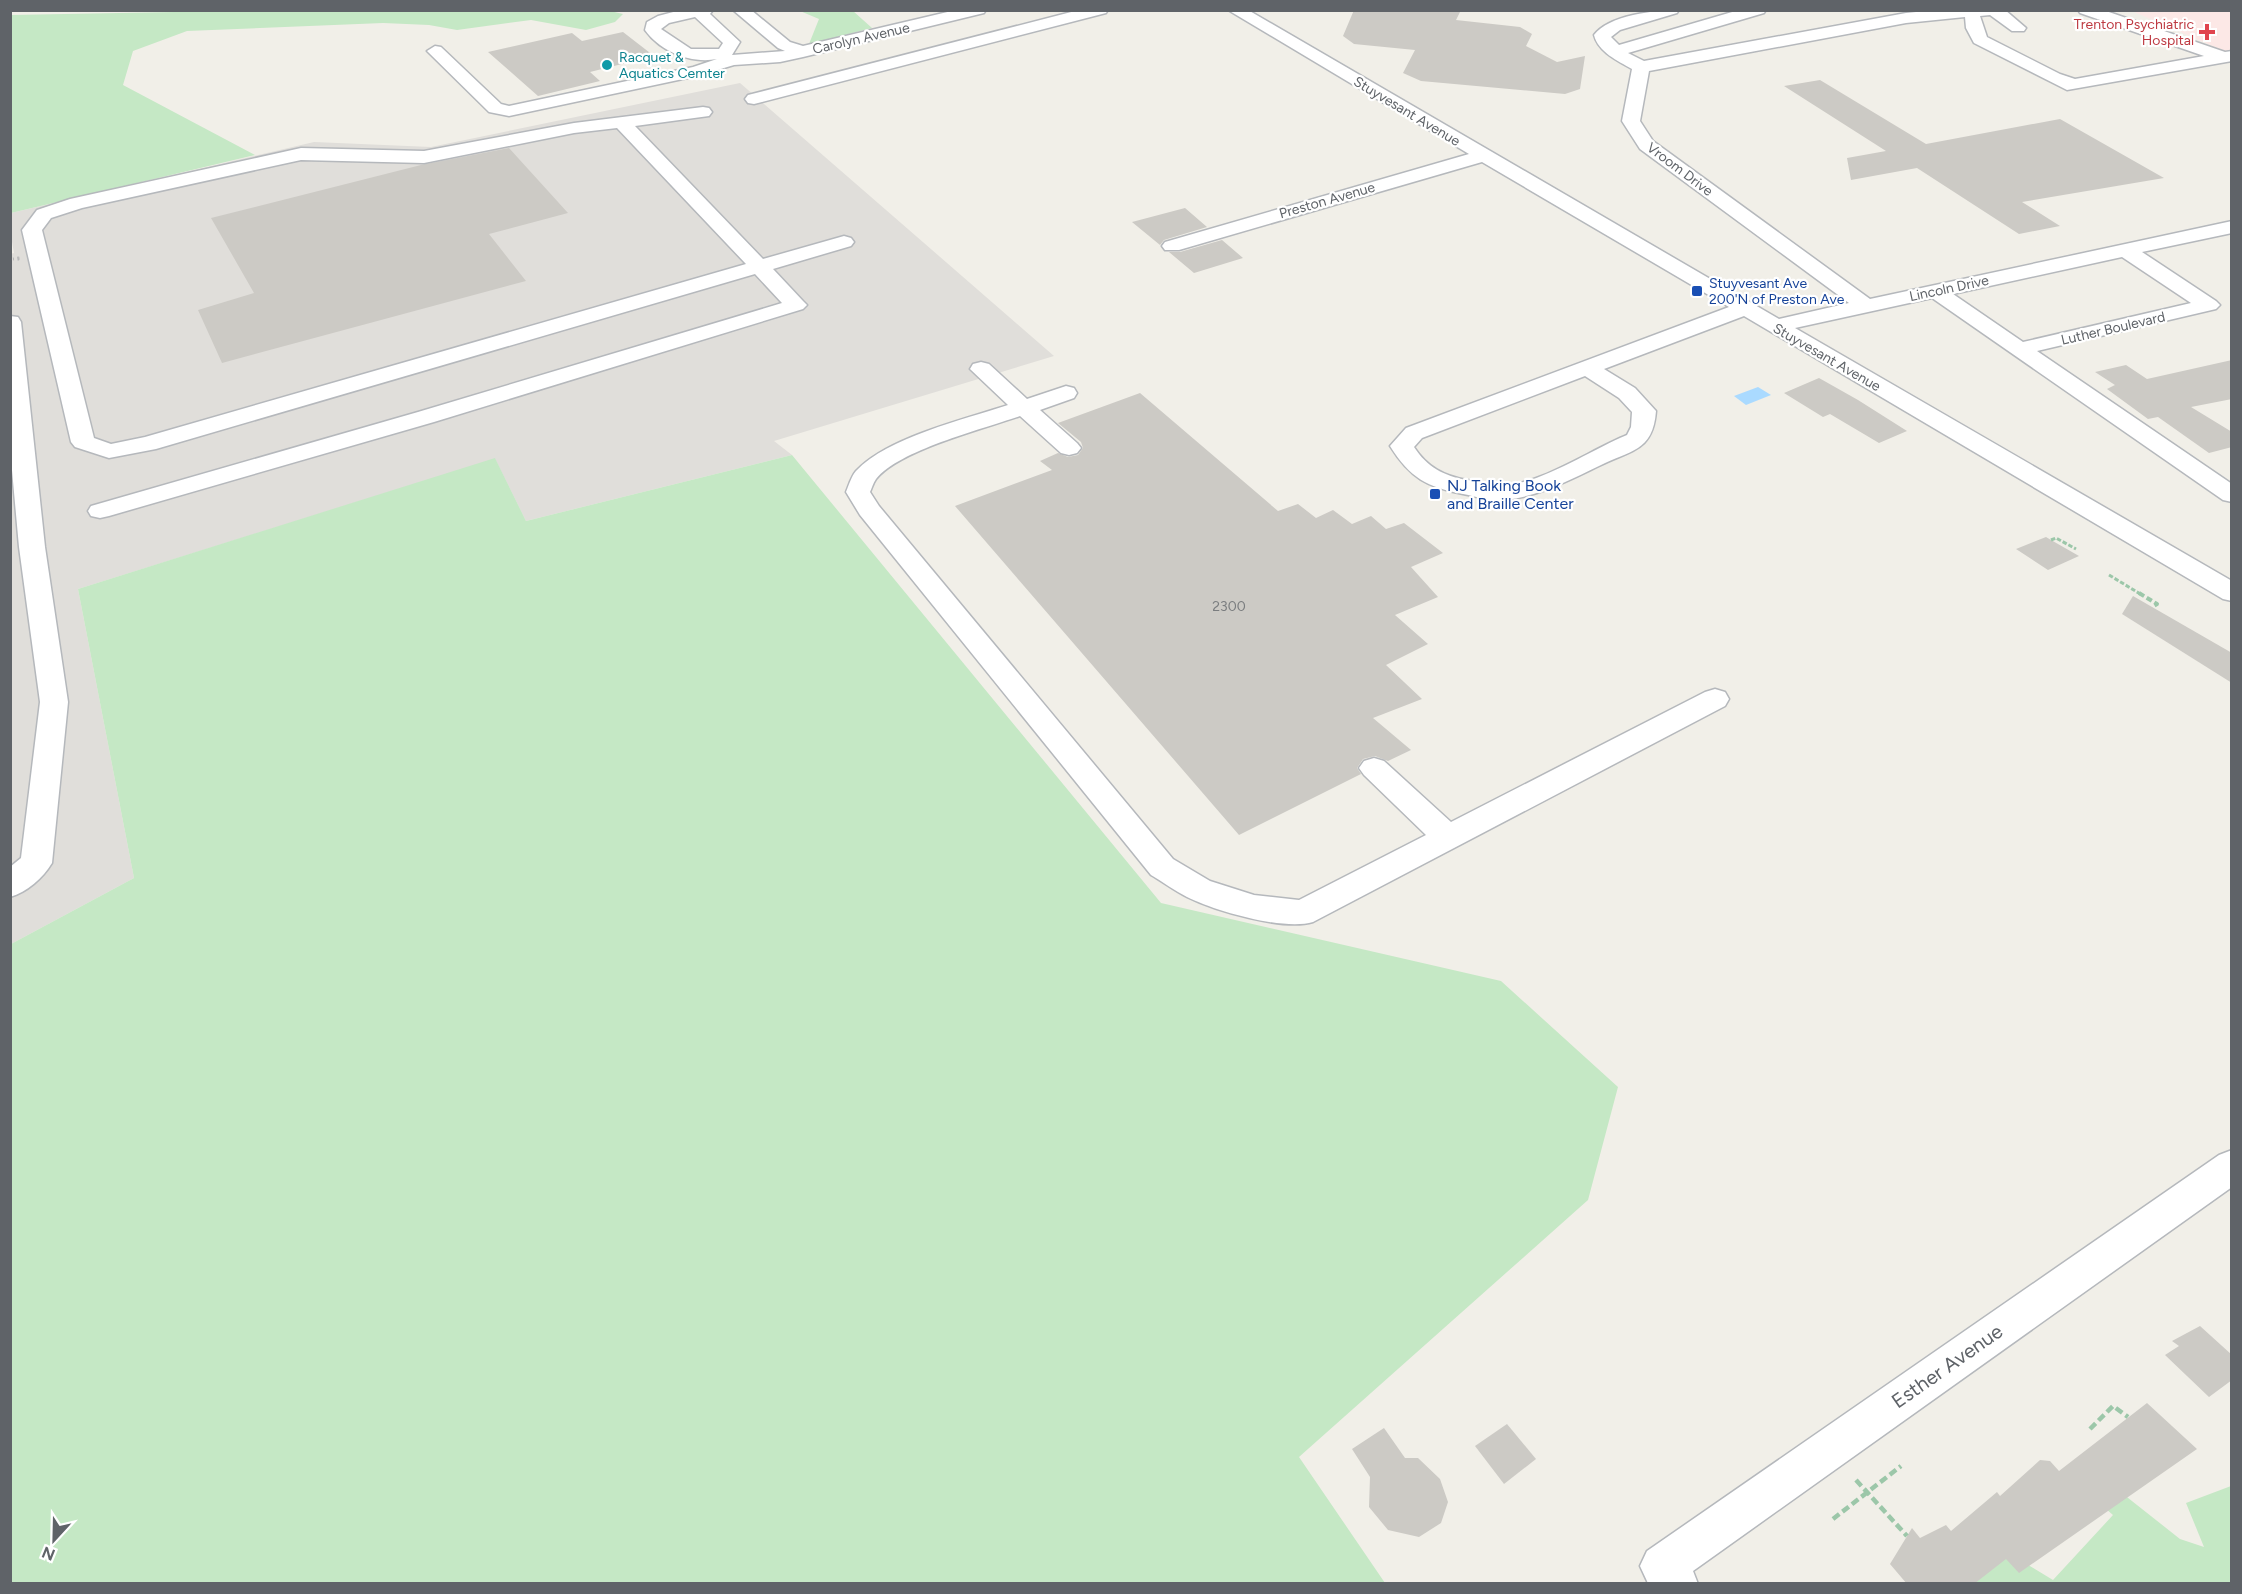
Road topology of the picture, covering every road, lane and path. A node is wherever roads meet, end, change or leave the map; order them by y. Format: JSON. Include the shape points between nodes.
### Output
{"nodes":[{"id":1,"x":741,"y":10,"type":"edge"},
{"id":2,"x":978,"y":10,"type":"edge"},
{"id":3,"x":1100,"y":10,"type":"edge"},
{"id":4,"x":1236,"y":10,"type":"edge"},
{"id":5,"x":1671,"y":10,"type":"edge"},
{"id":6,"x":2086,"y":10,"type":"edge"},
{"id":7,"x":702,"y":11,"type":"edge"},
{"id":8,"x":1995,"y":11,"type":"edge"},
{"id":9,"x":1762,"y":12,"type":"edge"},
{"id":10,"x":1972,"y":13,"type":"junction"},
{"id":11,"x":1788,"y":22,"type":"dead end"},
{"id":12,"x":2018,"y":28,"type":"dead end"},
{"id":13,"x":1817,"y":34,"type":"junction"},
{"id":14,"x":435,"y":51,"type":"dead end"},
{"id":15,"x":803,"y":51,"type":"junction"},
{"id":16,"x":1617,"y":51,"type":"junction"},
{"id":17,"x":729,"y":56,"type":"junction"},
{"id":18,"x":2230,"y":58,"type":"edge"},
{"id":19,"x":1641,"y":67,"type":"junction"},
{"id":20,"x":754,"y":99,"type":"dead end"},
{"id":21,"x":703,"y":112,"type":"dead end"},
{"id":22,"x":620,"y":121,"type":"junction"},
{"id":23,"x":1482,"y":156,"type":"junction"},
{"id":24,"x":2232,"y":226,"type":"edge"},
{"id":25,"x":844,"y":242,"type":"dead end"},
{"id":26,"x":1172,"y":246,"type":"dead end"},
{"id":27,"x":2125,"y":250,"type":"junction"},
{"id":28,"x":760,"y":267,"type":"junction"},
{"id":29,"x":1935,"y":291,"type":"junction"},
{"id":30,"x":1866,"y":306,"type":"junction"},
{"id":31,"x":1744,"y":309,"type":"junction"},
{"id":32,"x":10,"y":322,"type":"edge"},
{"id":33,"x":1774,"y":326,"type":"junction"},
{"id":34,"x":2019,"y":349,"type":"junction"},
{"id":35,"x":1587,"y":368,"type":"junction"},
{"id":36,"x":981,"y":369,"type":"dead end"},
{"id":37,"x":1066,"y":393,"type":"dead end"},
{"id":38,"x":1025,"y":406,"type":"junction"},
{"id":39,"x":1069,"y":448,"type":"dead end"},
{"id":40,"x":2232,"y":495,"type":"edge"},
{"id":41,"x":100,"y":511,"type":"dead end"},
{"id":42,"x":2051,"y":540,"type":"dead end"},
{"id":43,"x":2076,"y":549,"type":"dead end"},
{"id":44,"x":2109,"y":574,"type":"dead end"},
{"id":45,"x":2232,"y":593,"type":"edge"},
{"id":46,"x":2152,"y":607,"type":"dead end"},
{"id":47,"x":1715,"y":699,"type":"dead end"},
{"id":48,"x":1374,"y":768,"type":"dead end"},
{"id":49,"x":1448,"y":837,"type":"junction"},
{"id":50,"x":10,"y":885,"type":"edge"},
{"id":51,"x":2232,"y":1166,"type":"edge"},
{"id":52,"x":2128,"y":1417,"type":"dead end"},
{"id":53,"x":2090,"y":1429,"type":"dead end"},
{"id":54,"x":1901,"y":1466,"type":"dead end"},
{"id":55,"x":1856,"y":1480,"type":"dead end"},
{"id":56,"x":1868,"y":1492,"type":"junction"},
{"id":57,"x":1833,"y":1519,"type":"dead end"},
{"id":58,"x":1907,"y":1536,"type":"dead end"},
{"id":59,"x":1669,"y":1575,"type":"edge"}],
"edges":[{"from":1,"to":15,"type":"street","via":[[784,45]]},
{"from":2,"to":15,"type":"street","name":"Carolyn Avenue"},
{"from":3,"to":20,"type":"street"},
{"from":4,"to":23,"type":"street","name":"Stuyvesant Avenue"},
{"from":5,"to":16,"type":"street","via":[[1614,27],[1602,35],[1604,42]]},
{"from":6,"to":18,"type":"street"},
{"from":7,"to":17,"type":"street","via":[[732,42]]},
{"from":7,"to":17,"type":"street","via":[[664,19],[652,30],[685,53]]},
{"from":8,"to":10,"type":"street"},
{"from":8,"to":12,"type":"street"},
{"from":9,"to":16,"type":"street"},
{"from":10,"to":13,"type":"street","via":[[1906,18]]},
{"from":10,"to":18,"type":"street","via":[[1980,40],[2071,85]]},
{"from":11,"to":13,"type":"street"},
{"from":13,"to":19,"type":"street"},
{"from":14,"to":17,"type":"street","via":[[495,108],[509,111],[697,71]]},
{"from":15,"to":17,"type":"street","name":"Carolyn Avenue","via":[[780,57]]},
{"from":16,"to":19,"type":"street"},
{"from":19,"to":30,"type":"street","name":"Vroom Drive","via":[[1631,121],[1646,145]]},
{"from":21,"to":22,"type":"street"},
{"from":22,"to":28,"type":"street"},
{"from":22,"to":28,"type":"street","via":[[424,157],[301,154],[77,203],[44,214],[32,230],[83,442],[109,451],[148,444]]},
{"from":23,"to":26,"type":"street","name":"Preston Avenue"},
{"from":23,"to":31,"type":"street","name":"Stuyvesant Avenue"},
{"from":24,"to":27,"type":"street","name":"Lincoln Drive"},
{"from":25,"to":28,"type":"street"},
{"from":27,"to":29,"type":"street","name":"Lincoln Drive"},
{"from":27,"to":34,"type":"street","name":"Luther Boulevard","via":[[2208,305]]},
{"from":28,"to":41,"type":"street","via":[[796,305]]},
{"from":29,"to":30,"type":"street","name":"Lincoln Drive"},
{"from":29,"to":34,"type":"street"},
{"from":30,"to":33,"type":"street","name":"Lincoln Drive"},
{"from":31,"to":33,"type":"street","name":"Stuyvesant Avenue"},
{"from":31,"to":35,"type":"street"},
{"from":32,"to":50,"type":"street","via":[[32,547],[54,702],[36,863]]},
{"from":33,"to":45,"type":"street","name":"Stuyvesant Avenue"},
{"from":34,"to":40,"type":"street"},
{"from":35,"to":35,"type":"street","via":[[1414,433],[1402,446],[1411,461],[1435,481],[1498,493],[1552,478],[1636,440],[1642,427],[1644,411],[1627,393]]},
{"from":36,"to":38,"type":"street"},
{"from":37,"to":38,"type":"street"},
{"from":38,"to":39,"type":"street"},
{"from":38,"to":49,"type":"street","via":[[906,448],[864,477],[858,492],[1162,867],[1199,889],[1253,907],[1302,913]]},
{"from":42,"to":43,"type":"path","via":[[2056,538]]},
{"from":44,"to":46,"type":"path","via":[[2157,604]]},
{"from":47,"to":49,"type":"street"},
{"from":48,"to":49,"type":"street"},
{"from":51,"to":59,"type":"street","name":"Esther Avenue"},
{"from":52,"to":53,"type":"path","via":[[2113,1406]]},
{"from":54,"to":56,"type":"path"},
{"from":55,"to":56,"type":"path"},
{"from":56,"to":57,"type":"path"},
{"from":56,"to":58,"type":"path"}]}
